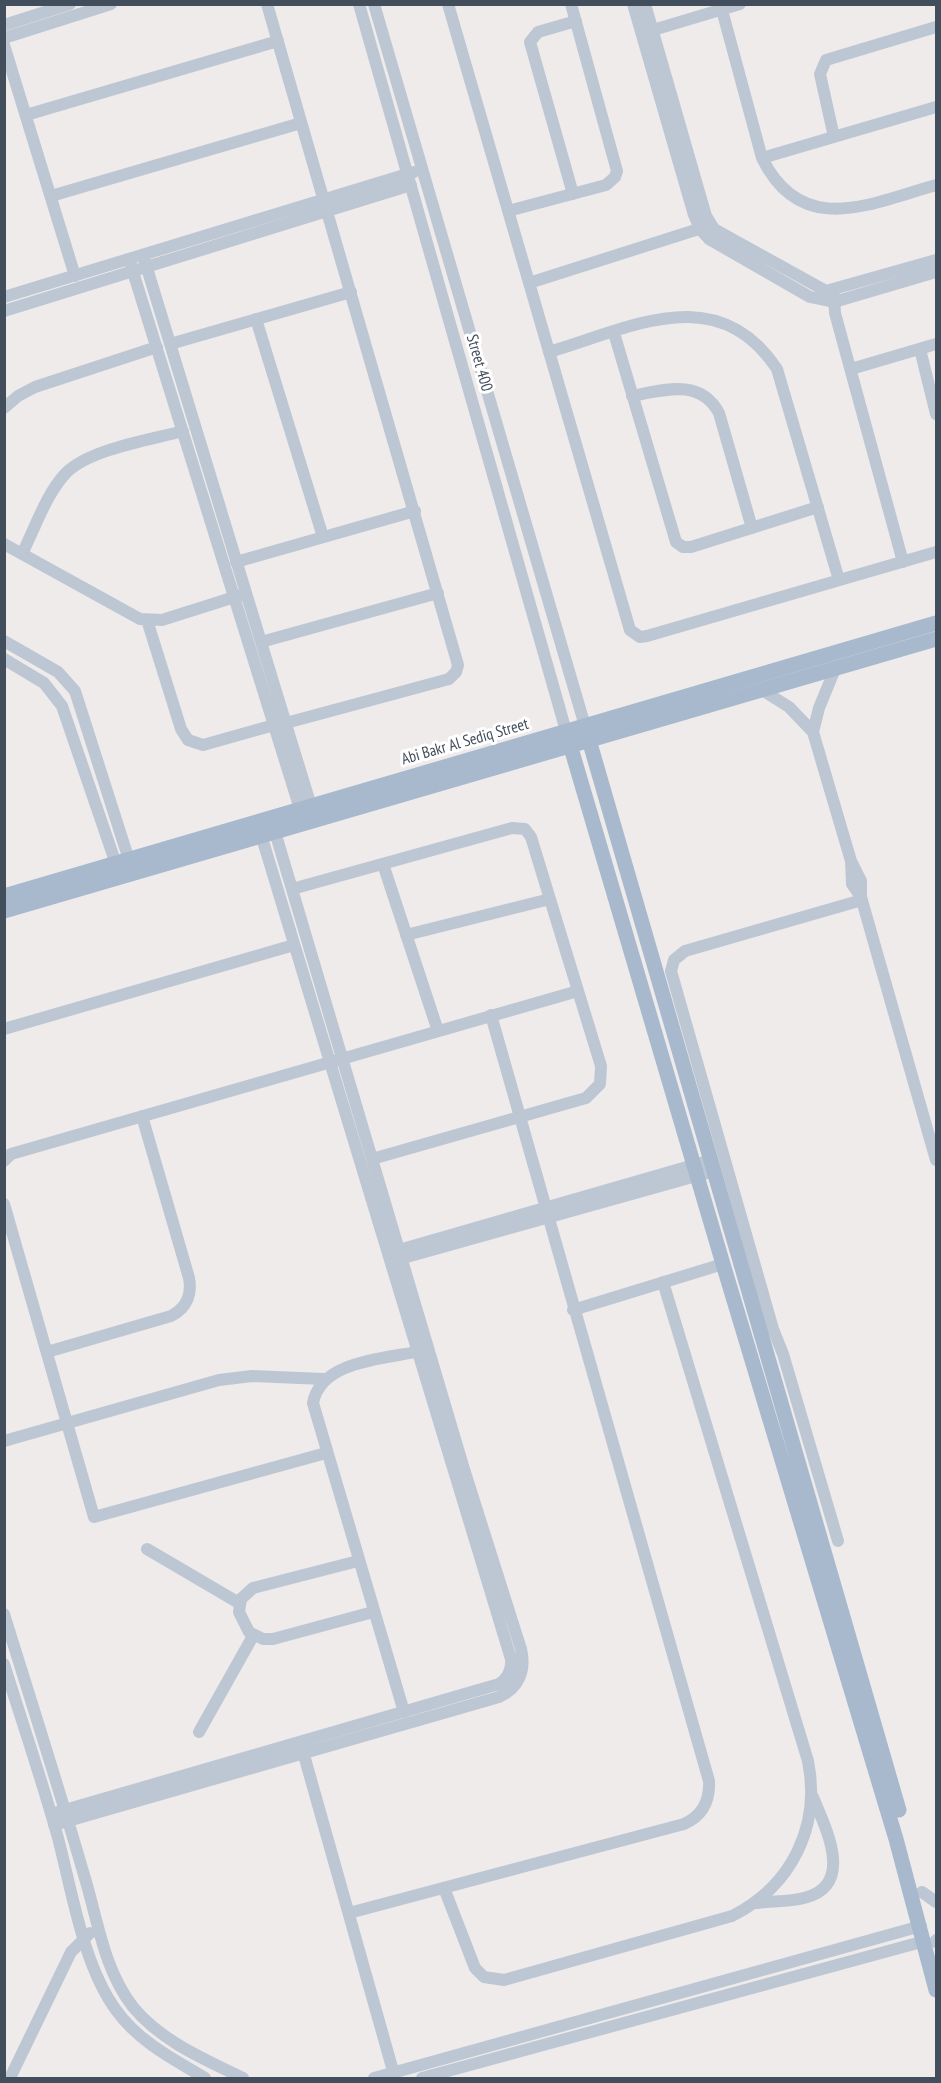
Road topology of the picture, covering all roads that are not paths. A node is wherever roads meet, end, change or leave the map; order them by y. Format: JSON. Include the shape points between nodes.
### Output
{"nodes":[{"id":1,"x":70,"y":4,"type":"edge"},
{"id":2,"x":111,"y":4,"type":"edge"},
{"id":3,"x":267,"y":4,"type":"edge"},
{"id":4,"x":359,"y":4,"type":"edge"},
{"id":5,"x":374,"y":4,"type":"edge"},
{"id":6,"x":448,"y":4,"type":"edge"},
{"id":7,"x":571,"y":4,"type":"edge"},
{"id":8,"x":633,"y":4,"type":"edge"},
{"id":9,"x":645,"y":4,"type":"edge"},
{"id":10,"x":740,"y":4,"type":"edge"},
{"id":11,"x":722,"y":10,"type":"junction"},
{"id":12,"x":576,"y":21,"type":"junction"},
{"id":13,"x":4,"y":25,"type":"edge"},
{"id":14,"x":936,"y":27,"type":"edge"},
{"id":15,"x":653,"y":30,"type":"junction"},
{"id":16,"x":4,"y":38,"type":"edge"},
{"id":17,"x":278,"y":41,"type":"junction"},
{"id":18,"x":4,"y":45,"type":"edge"},
{"id":19,"x":936,"y":107,"type":"edge"},
{"id":20,"x":26,"y":115,"type":"junction"},
{"id":21,"x":301,"y":123,"type":"junction"},
{"id":22,"x":834,"y":137,"type":"junction"},
{"id":23,"x":762,"y":158,"type":"junction"},
{"id":24,"x":423,"y":169,"type":"junction"},
{"id":25,"x":410,"y":179,"type":"junction"},
{"id":26,"x":936,"y":185,"type":"edge"},
{"id":27,"x":573,"y":194,"type":"junction"},
{"id":28,"x":51,"y":196,"type":"junction"},
{"id":29,"x":326,"y":206,"type":"junction"},
{"id":30,"x":508,"y":211,"type":"junction"},
{"id":31,"x":705,"y":227,"type":"junction"},
{"id":32,"x":936,"y":260,"type":"edge"},
{"id":33,"x":144,"y":261,"type":"junction"},
{"id":34,"x":131,"y":265,"type":"junction"},
{"id":35,"x":936,"y":272,"type":"edge"},
{"id":36,"x":75,"y":276,"type":"junction"},
{"id":37,"x":529,"y":283,"type":"junction"},
{"id":38,"x":351,"y":292,"type":"junction"},
{"id":39,"x":834,"y":296,"type":"junction"},
{"id":40,"x":4,"y":297,"type":"edge"},
{"id":41,"x":4,"y":311,"type":"edge"},
{"id":42,"x":256,"y":319,"type":"junction"},
{"id":43,"x":614,"y":333,"type":"junction"},
{"id":44,"x":170,"y":344,"type":"junction"},
{"id":45,"x":936,"y":344,"type":"edge"},
{"id":46,"x":157,"y":347,"type":"junction"},
{"id":47,"x":920,"y":349,"type":"junction"},
{"id":48,"x":549,"y":352,"type":"junction"},
{"id":49,"x":851,"y":369,"type":"junction"},
{"id":50,"x":632,"y":396,"type":"junction"},
{"id":51,"x":4,"y":408,"type":"edge"},
{"id":52,"x":936,"y":414,"type":"edge"},
{"id":53,"x":183,"y":431,"type":"junction"},
{"id":54,"x":818,"y":507,"type":"junction"},
{"id":55,"x":415,"y":511,"type":"junction"},
{"id":56,"x":752,"y":528,"type":"junction"},
{"id":57,"x":323,"y":537,"type":"junction"},
{"id":58,"x":4,"y":544,"type":"edge"},
{"id":59,"x":936,"y":552,"type":"edge"},
{"id":60,"x":22,"y":554,"type":"junction"},
{"id":61,"x":903,"y":561,"type":"junction"},
{"id":62,"x":237,"y":562,"type":"junction"},
{"id":63,"x":839,"y":580,"type":"junction"},
{"id":64,"x":438,"y":593,"type":"junction"},
{"id":65,"x":240,"y":595,"type":"junction"},
{"id":66,"x":147,"y":620,"type":"junction"},
{"id":67,"x":936,"y":623,"type":"edge"},
{"id":68,"x":936,"y":639,"type":"edge"},
{"id":69,"x":4,"y":641,"type":"edge"},
{"id":70,"x":261,"y":642,"type":"junction"},
{"id":71,"x":4,"y":659,"type":"edge"},
{"id":72,"x":835,"y":669,"type":"junction"},
{"id":73,"x":762,"y":690,"type":"junction"},
{"id":74,"x":280,"y":724,"type":"junction"},
{"id":75,"x":585,"y":726,"type":"junction"},
{"id":76,"x":566,"y":731,"type":"junction"},
{"id":77,"x":813,"y":732,"type":"junction"},
{"id":78,"x":590,"y":741,"type":"junction"},
{"id":79,"x":571,"y":747,"type":"junction"},
{"id":80,"x":305,"y":807,"type":"junction"},
{"id":81,"x":264,"y":819,"type":"junction"},
{"id":82,"x":269,"y":835,"type":"junction"},
{"id":83,"x":122,"y":862,"type":"junction"},
{"id":84,"x":383,"y":864,"type":"junction"},
{"id":85,"x":292,"y":889,"type":"junction"},
{"id":86,"x":4,"y":896,"type":"edge"},
{"id":87,"x":862,"y":898,"type":"junction"},
{"id":88,"x":550,"y":899,"type":"junction"},
{"id":89,"x":4,"y":912,"type":"edge"},
{"id":90,"x":406,"y":935,"type":"junction"},
{"id":91,"x":294,"y":945,"type":"junction"},
{"id":92,"x":578,"y":991,"type":"junction"},
{"id":93,"x":491,"y":1016,"type":"junction"},
{"id":94,"x":4,"y":1029,"type":"edge"},
{"id":95,"x":438,"y":1031,"type":"junction"},
{"id":96,"x":342,"y":1058,"type":"junction"},
{"id":97,"x":329,"y":1062,"type":"junction"},
{"id":98,"x":142,"y":1116,"type":"junction"},
{"id":99,"x":520,"y":1117,"type":"junction"},
{"id":100,"x":372,"y":1160,"type":"junction"},
{"id":101,"x":936,"y":1160,"type":"edge"},
{"id":102,"x":4,"y":1161,"type":"edge"},
{"id":103,"x":712,"y":1166,"type":"junction"},
{"id":104,"x":696,"y":1170,"type":"junction"},
{"id":105,"x":4,"y":1204,"type":"edge"},
{"id":106,"x":546,"y":1213,"type":"junction"},
{"id":107,"x":394,"y":1257,"type":"junction"},
{"id":108,"x":723,"y":1264,"type":"junction"},
{"id":109,"x":663,"y":1282,"type":"junction"},
{"id":110,"x":573,"y":1310,"type":"junction"},
{"id":111,"x":422,"y":1350,"type":"junction"},
{"id":112,"x":47,"y":1352,"type":"junction"},
{"id":113,"x":324,"y":1379,"type":"junction"},
{"id":114,"x":67,"y":1425,"type":"junction"},
{"id":115,"x":4,"y":1442,"type":"edge"},
{"id":116,"x":326,"y":1453,"type":"junction"},
{"id":117,"x":838,"y":1540,"type":"dead end"},
{"id":118,"x":147,"y":1550,"type":"dead end"},
{"id":119,"x":358,"y":1561,"type":"junction"},
{"id":120,"x":239,"y":1603,"type":"junction"},
{"id":121,"x":373,"y":1612,"type":"junction"},
{"id":122,"x":4,"y":1614,"type":"edge"},
{"id":123,"x":8,"y":1634,"type":"edge"},
{"id":124,"x":253,"y":1636,"type":"junction"},
{"id":125,"x":4,"y":1651,"type":"edge"},
{"id":126,"x":18,"y":1659,"type":"junction"},
{"id":127,"x":4,"y":1664,"type":"edge"},
{"id":128,"x":404,"y":1712,"type":"junction"},
{"id":129,"x":199,"y":1732,"type":"dead end"},
{"id":130,"x":302,"y":1748,"type":"junction"},
{"id":131,"x":811,"y":1793,"type":"junction"},
{"id":132,"x":66,"y":1816,"type":"junction"},
{"id":133,"x":53,"y":1820,"type":"junction"},
{"id":134,"x":901,"y":1837,"type":"junction"},
{"id":135,"x":444,"y":1888,"type":"junction"},
{"id":136,"x":922,"y":1892,"type":"junction"},
{"id":137,"x":936,"y":1902,"type":"edge"},
{"id":138,"x":756,"y":1903,"type":"junction"},
{"id":139,"x":349,"y":1913,"type":"junction"},
{"id":140,"x":921,"y":1926,"type":"junction"},
{"id":141,"x":98,"y":1928,"type":"junction"},
{"id":142,"x":85,"y":1936,"type":"junction"},
{"id":143,"x":933,"y":1942,"type":"edge"},
{"id":144,"x":936,"y":1990,"type":"edge"},
{"id":145,"x":394,"y":2076,"type":"edge"},
{"id":146,"x":10,"y":2079,"type":"edge"},
{"id":147,"x":205,"y":2079,"type":"edge"},
{"id":148,"x":243,"y":2079,"type":"edge"},
{"id":149,"x":374,"y":2079,"type":"edge"},
{"id":150,"x":422,"y":2079,"type":"edge"}],
"edges":[{"from":1,"to":13,"type":"street"},
{"from":2,"to":16,"type":"street"},
{"from":3,"to":17,"type":"street"},
{"from":4,"to":25,"type":"street","name":"Street 400"},
{"from":5,"to":24,"type":"street","name":"Street 400"},
{"from":6,"to":30,"type":"street"},
{"from":7,"to":12,"type":"street"},
{"from":8,"to":31,"type":"street"},
{"from":9,"to":15,"type":"street"},
{"from":10,"to":11,"type":"street"},
{"from":11,"to":15,"type":"street"},
{"from":11,"to":23,"type":"street"},
{"from":12,"to":27,"type":"street","via":[[617,171],[611,182]]},
{"from":12,"to":27,"type":"street","via":[[538,32],[530,42]]},
{"from":14,"to":22,"type":"street","via":[[826,60],[820,74]]},
{"from":15,"to":31,"type":"street"},
{"from":17,"to":20,"type":"street"},
{"from":17,"to":21,"type":"street"},
{"from":18,"to":20,"type":"street"},
{"from":19,"to":22,"type":"street"},
{"from":20,"to":28,"type":"street"},
{"from":21,"to":28,"type":"street"},
{"from":21,"to":29,"type":"street"},
{"from":22,"to":23,"type":"street"},
{"from":23,"to":26,"type":"street","via":[[787,191],[808,204],[831,210],[848,210]]},
{"from":24,"to":25,"type":"street"},
{"from":24,"to":75,"type":"street","name":"Street 400"},
{"from":25,"to":29,"type":"street"},
{"from":25,"to":76,"type":"street","name":"Street 400"},
{"from":27,"to":30,"type":"street"},
{"from":28,"to":36,"type":"street"},
{"from":29,"to":33,"type":"street"},
{"from":29,"to":38,"type":"street"},
{"from":30,"to":37,"type":"street"},
{"from":31,"to":37,"type":"street"},
{"from":31,"to":39,"type":"street","via":[[713,242],[810,297]]},
{"from":32,"to":39,"type":"street"},
{"from":33,"to":34,"type":"street"},
{"from":33,"to":44,"type":"street"},
{"from":34,"to":36,"type":"street"},
{"from":34,"to":41,"type":"street"},
{"from":34,"to":46,"type":"street"},
{"from":35,"to":39,"type":"street"},
{"from":36,"to":40,"type":"street"},
{"from":37,"to":48,"type":"street"},
{"from":38,"to":42,"type":"street"},
{"from":38,"to":55,"type":"street"},
{"from":39,"to":49,"type":"street"},
{"from":42,"to":44,"type":"street"},
{"from":42,"to":57,"type":"street"},
{"from":43,"to":48,"type":"street"},
{"from":43,"to":50,"type":"street"},
{"from":43,"to":54,"type":"street","via":[[673,315],[690,315],[724,324],[754,342],[777,369]]},
{"from":44,"to":62,"type":"street"},
{"from":45,"to":47,"type":"street"},
{"from":46,"to":51,"type":"street","via":[[35,387]]},
{"from":46,"to":53,"type":"street"},
{"from":47,"to":49,"type":"street"},
{"from":47,"to":52,"type":"street"},
{"from":48,"to":63,"type":"street","via":[[634,634],[647,636]]},
{"from":49,"to":61,"type":"street"},
{"from":50,"to":56,"type":"street","via":[[687,388],[708,398],[716,407]]},
{"from":50,"to":56,"type":"street","via":[[676,542],[691,547]]},
{"from":53,"to":60,"type":"street","via":[[92,456],[72,467],[56,488]]},
{"from":53,"to":65,"type":"street"},
{"from":54,"to":56,"type":"street"},
{"from":54,"to":63,"type":"street"},
{"from":55,"to":57,"type":"street"},
{"from":55,"to":64,"type":"street"},
{"from":57,"to":62,"type":"street"},
{"from":58,"to":60,"type":"street"},
{"from":59,"to":61,"type":"street"},
{"from":60,"to":66,"type":"street","via":[[132,616]]},
{"from":61,"to":63,"type":"street"},
{"from":62,"to":65,"type":"street"},
{"from":64,"to":70,"type":"street"},
{"from":64,"to":74,"type":"street","via":[[458,661],[452,677]]},
{"from":65,"to":66,"type":"street","via":[[169,618]]},
{"from":65,"to":70,"type":"street"},
{"from":65,"to":74,"type":"street"},
{"from":66,"to":74,"type":"street","via":[[181,729],[188,740],[203,745]]},
{"from":67,"to":75,"type":"main road","name":"Abi Bakr Al Sediq Street"},
{"from":68,"to":72,"type":"main road","name":"Abi Bakr Al Sediq Street"},
{"from":69,"to":83,"type":"street","via":[[58,672],[75,691]]},
{"from":70,"to":74,"type":"street"},
{"from":71,"to":83,"type":"street","via":[[44,683],[62,706]]},
{"from":72,"to":73,"type":"main road","name":"Abi Bakr Al Sediq Street"},
{"from":72,"to":77,"type":"street"},
{"from":73,"to":77,"type":"street","via":[[789,707]]},
{"from":73,"to":78,"type":"main road","name":"Abi Bakr Al Sediq Street"},
{"from":74,"to":80,"type":"street"},
{"from":75,"to":76,"type":"main road","name":"Abi Bakr Al Sediq Street"},
{"from":75,"to":78,"type":"main road"},
{"from":76,"to":79,"type":"main road"},
{"from":76,"to":80,"type":"main road","name":"Abi Bakr Al Sediq Street"},
{"from":77,"to":87,"type":"street","via":[[851,861],[861,881]]},
{"from":78,"to":79,"type":"main road","name":"Abi Bakr Al Sediq Street"},
{"from":78,"to":103,"type":"main road"},
{"from":79,"to":82,"type":"main road","name":"Abi Bakr Al Sediq Street"},
{"from":79,"to":104,"type":"main road"},
{"from":80,"to":81,"type":"main road","name":"Abi Bakr Al Sediq Street"},
{"from":81,"to":82,"type":"street"},
{"from":81,"to":83,"type":"main road","name":"Abi Bakr Al Sediq Street"},
{"from":82,"to":85,"type":"street"},
{"from":82,"to":89,"type":"main road","name":"Abi Bakr Al Sediq Street"},
{"from":82,"to":91,"type":"street"},
{"from":83,"to":86,"type":"main road","name":"Abi Bakr Al Sediq Street"},
{"from":84,"to":85,"type":"street"},
{"from":84,"to":88,"type":"street","via":[[520,828],[531,837]]},
{"from":84,"to":90,"type":"street"},
{"from":85,"to":96,"type":"street"},
{"from":87,"to":101,"type":"street"},
{"from":87,"to":117,"type":"street","via":[[685,951],[674,960],[670,971]]},
{"from":88,"to":90,"type":"street"},
{"from":88,"to":92,"type":"street"},
{"from":90,"to":95,"type":"street"},
{"from":91,"to":94,"type":"street"},
{"from":91,"to":97,"type":"street"},
{"from":92,"to":93,"type":"street"},
{"from":92,"to":99,"type":"street","via":[[601,1066],[600,1084],[585,1098]]},
{"from":93,"to":95,"type":"street"},
{"from":93,"to":99,"type":"street"},
{"from":95,"to":96,"type":"street"},
{"from":96,"to":97,"type":"street"},
{"from":96,"to":100,"type":"street"},
{"from":97,"to":98,"type":"street"},
{"from":97,"to":107,"type":"street"},
{"from":98,"to":102,"type":"street","via":[[11,1154]]},
{"from":98,"to":112,"type":"street","via":[[189,1278],[187,1302],[171,1316]]},
{"from":99,"to":100,"type":"street"},
{"from":99,"to":106,"type":"street"},
{"from":100,"to":107,"type":"street"},
{"from":103,"to":104,"type":"street"},
{"from":103,"to":134,"type":"main road"},
{"from":104,"to":106,"type":"street"},
{"from":104,"to":108,"type":"main road"},
{"from":105,"to":112,"type":"street"},
{"from":106,"to":107,"type":"street"},
{"from":106,"to":110,"type":"street"},
{"from":107,"to":111,"type":"street"},
{"from":108,"to":109,"type":"street"},
{"from":108,"to":134,"type":"main road"},
{"from":109,"to":110,"type":"street"},
{"from":109,"to":131,"type":"street","via":[[808,1761]]},
{"from":110,"to":135,"type":"street","via":[[709,1781],[708,1795],[700,1813],[684,1824]]},
{"from":111,"to":113,"type":"street","via":[[341,1368]]},
{"from":111,"to":128,"type":"street","via":[[511,1663],[507,1677],[499,1684]]},
{"from":111,"to":130,"type":"street","via":[[522,1656],[520,1676],[499,1697]]},
{"from":112,"to":114,"type":"street"},
{"from":113,"to":114,"type":"street","via":[[252,1376],[219,1380]]},
{"from":113,"to":116,"type":"street","via":[[316,1390],[313,1410]]},
{"from":114,"to":115,"type":"street"},
{"from":114,"to":116,"type":"street","via":[[94,1517]]},
{"from":116,"to":119,"type":"street"},
{"from":118,"to":120,"type":"street"},
{"from":119,"to":120,"type":"street","via":[[253,1588]]},
{"from":119,"to":121,"type":"street"},
{"from":120,"to":124,"type":"street","via":[[243,1624]]},
{"from":121,"to":124,"type":"street","via":[[273,1639]]},
{"from":121,"to":128,"type":"street"},
{"from":122,"to":123,"type":"street"},
{"from":123,"to":126,"type":"street"},
{"from":124,"to":129,"type":"street"},
{"from":125,"to":126,"type":"street"},
{"from":126,"to":132,"type":"street"},
{"from":127,"to":133,"type":"street"},
{"from":128,"to":130,"type":"street"},
{"from":130,"to":132,"type":"street"},
{"from":130,"to":139,"type":"street"},
{"from":131,"to":138,"type":"street","via":[[808,1826],[799,1852],[780,1880]]},
{"from":131,"to":138,"type":"street","via":[[833,1852],[830,1877],[811,1896]]},
{"from":132,"to":133,"type":"street"},
{"from":132,"to":141,"type":"street"},
{"from":133,"to":142,"type":"street"},
{"from":134,"to":136,"type":"main road"},
{"from":134,"to":140,"type":"main road"},
{"from":135,"to":138,"type":"street","via":[[475,1968],[484,1977],[497,1981],[718,1922]]},
{"from":135,"to":139,"type":"street"},
{"from":136,"to":137,"type":"street"},
{"from":136,"to":143,"type":"main road"},
{"from":139,"to":145,"type":"street"},
{"from":140,"to":143,"type":"main road"},
{"from":140,"to":145,"type":"street"},
{"from":141,"to":142,"type":"street"},
{"from":141,"to":148,"type":"street","via":[[121,1990],[148,2023],[183,2048]]},
{"from":142,"to":146,"type":"street","via":[[71,1952]]},
{"from":142,"to":147,"type":"street","via":[[105,1993],[128,2025]]},
{"from":143,"to":144,"type":"main road"},
{"from":143,"to":150,"type":"street"},
{"from":145,"to":149,"type":"street"}]}
